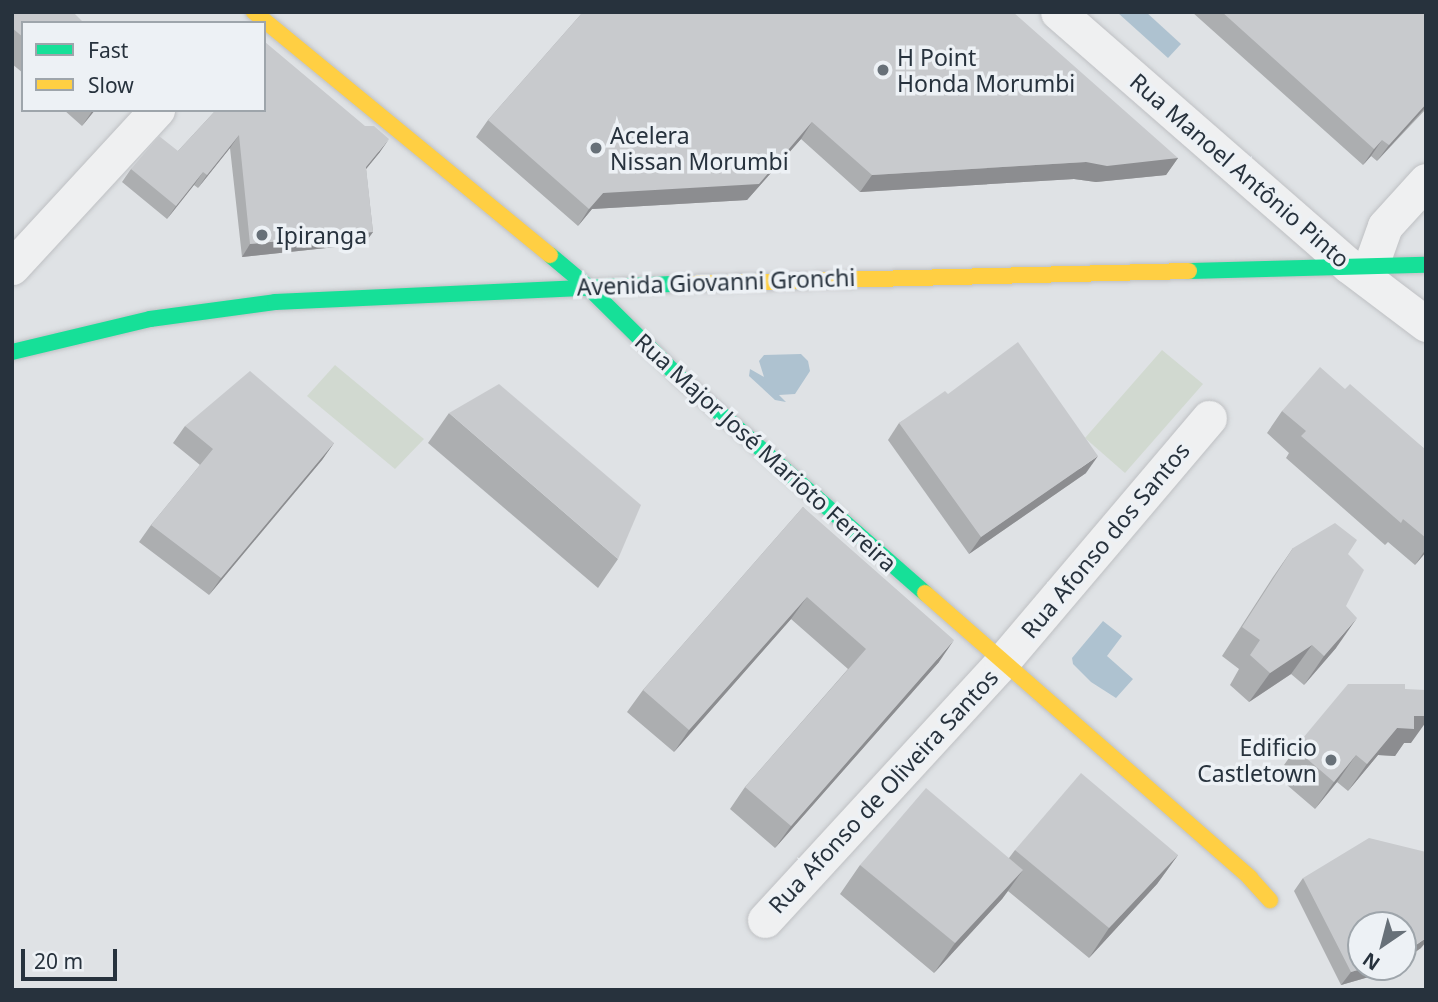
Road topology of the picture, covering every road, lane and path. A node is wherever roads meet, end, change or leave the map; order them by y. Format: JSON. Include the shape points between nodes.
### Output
{"nodes":[{"id":1,"x":1058,"y":12,"type":"edge"},
{"id":2,"x":266,"y":22,"type":"edge"},
{"id":3,"x":155,"y":112,"type":"edge"},
{"id":4,"x":1426,"y":181,"type":"edge"},
{"id":5,"x":1359,"y":265,"type":"junction"},
{"id":6,"x":1426,"y":265,"type":"edge"},
{"id":7,"x":12,"y":267,"type":"edge"},
{"id":8,"x":587,"y":286,"type":"junction"},
{"id":9,"x":1426,"y":324,"type":"edge"},
{"id":10,"x":12,"y":352,"type":"edge"},
{"id":11,"x":1209,"y":418,"type":"dead end"},
{"id":12,"x":1002,"y":662,"type":"junction"},
{"id":13,"x":1270,"y":900,"type":"dead end"},
{"id":14,"x":765,"y":920,"type":"dead end"}],
"edges":[{"from":1,"to":5,"type":"street","name":"Rua Manoel Antônio Pinto"},
{"from":2,"to":8,"type":"main road","name":"Rua Major José Marioto Ferreira"},
{"from":3,"to":7,"type":"street"},
{"from":4,"to":5,"type":"street","via":[[1385,226]]},
{"from":5,"to":6,"type":"main road","name":"Avenida Giovanni Gronchi"},
{"from":5,"to":8,"type":"main road","name":"Avenida Giovanni Gronchi"},
{"from":5,"to":9,"type":"street","name":"Rua Manoel Antônio Pinto"},
{"from":8,"to":10,"type":"main road","name":"Avenida Giovanni Gronchi","via":[[275,302],[150,319]]},
{"from":8,"to":12,"type":"main road","name":"Rua Major José Marioto Ferreira","via":[[679,377]]},
{"from":11,"to":12,"type":"street","name":"Rua Afonso dos Santos"},
{"from":12,"to":13,"type":"main road","name":"Rua Major José Marioto Ferreira"},
{"from":12,"to":14,"type":"street","name":"Rua Afonso de Oliveira Santos"}]}
